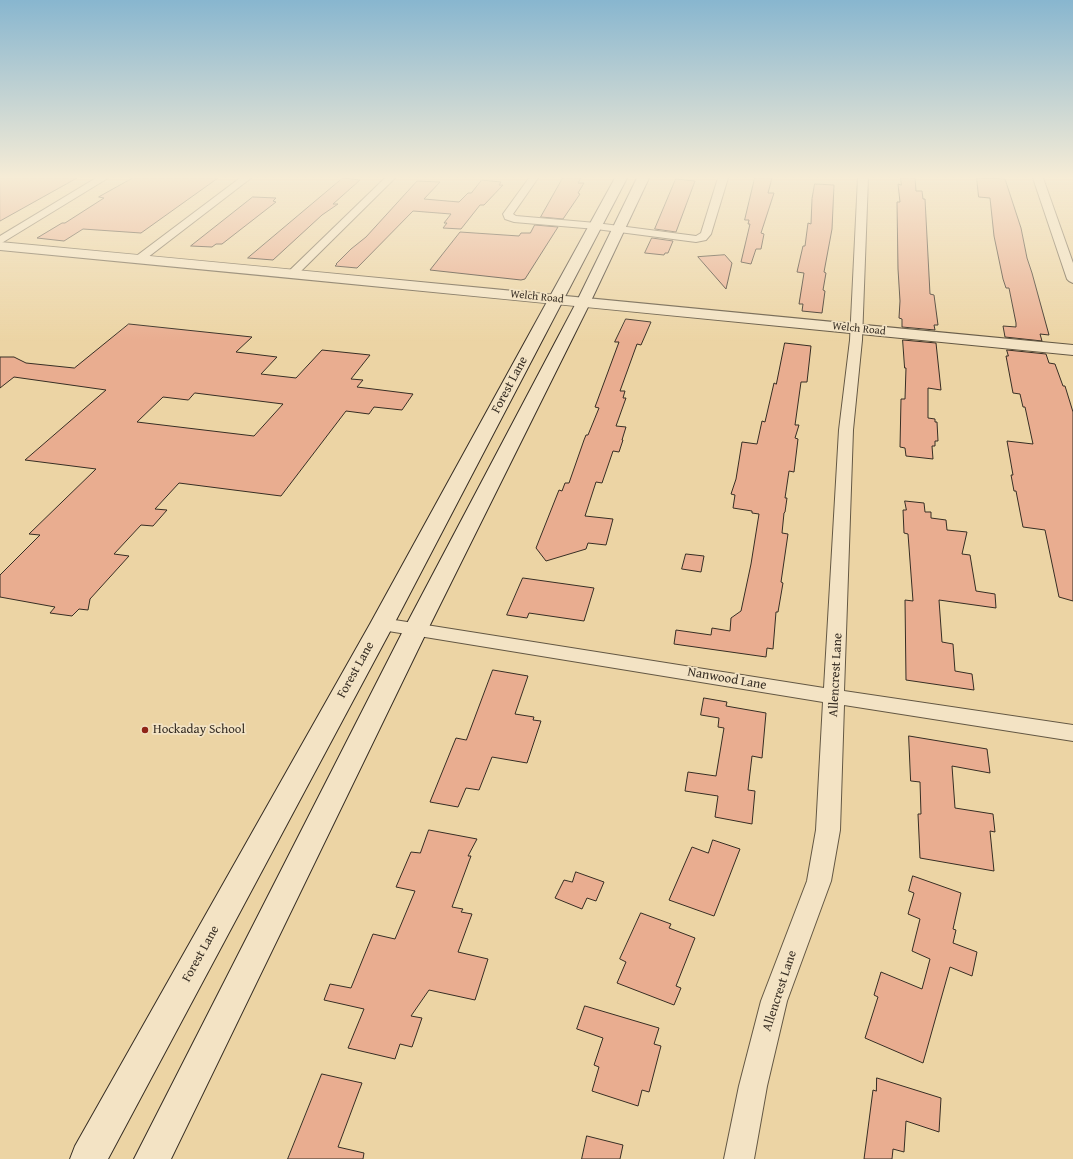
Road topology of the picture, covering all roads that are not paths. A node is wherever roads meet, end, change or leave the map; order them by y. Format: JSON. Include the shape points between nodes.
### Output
{"nodes":[{"id":1,"x":15,"y":232,"type":"edge"},
{"id":2,"x":174,"y":232,"type":"edge"},
{"id":3,"x":335,"y":232,"type":"edge"},
{"id":4,"x":593,"y":232,"type":"edge"},
{"id":5,"x":617,"y":232,"type":"edge"},
{"id":6,"x":642,"y":232,"type":"edge"},
{"id":7,"x":707,"y":232,"type":"edge"},
{"id":8,"x":861,"y":232,"type":"edge"},
{"id":9,"x":1057,"y":232,"type":"edge"},
{"id":10,"x":0,"y":241,"type":"edge"},
{"id":11,"x":0,"y":246,"type":"edge"},
{"id":12,"x":138,"y":259,"type":"junction"},
{"id":13,"x":293,"y":273,"type":"junction"},
{"id":14,"x":1073,"y":279,"type":"edge"},
{"id":15,"x":556,"y":299,"type":"junction"},
{"id":16,"x":583,"y":303,"type":"junction"},
{"id":17,"x":857,"y":329,"type":"junction"},
{"id":18,"x":1073,"y":350,"type":"edge"},
{"id":19,"x":482,"y":436,"type":"junction"},
{"id":20,"x":513,"y":440,"type":"junction"},
{"id":21,"x":382,"y":624,"type":"junction"},
{"id":22,"x":416,"y":629,"type":"junction"},
{"id":23,"x":835,"y":697,"type":"junction"},
{"id":24,"x":1073,"y":733,"type":"edge"},
{"id":25,"x":88,"y":1159,"type":"edge"},
{"id":26,"x":152,"y":1159,"type":"edge"},
{"id":27,"x":739,"y":1159,"type":"edge"}],
"edges":[{"from":1,"to":10,"type":"street"},
{"from":2,"to":12,"type":"street"},
{"from":3,"to":13,"type":"street"},
{"from":4,"to":15,"type":"main road","name":"Forest Lane"},
{"from":5,"to":16,"type":"main road","name":"Forest Lane"},
{"from":6,"to":7,"type":"street","via":[[702,238]]},
{"from":8,"to":17,"type":"street","name":"Allencrest Lane"},
{"from":9,"to":14,"type":"street"},
{"from":11,"to":12,"type":"main road","name":"Welch Road"},
{"from":12,"to":13,"type":"main road","name":"Welch Road"},
{"from":13,"to":15,"type":"main road","name":"Welch Road"},
{"from":15,"to":16,"type":"main road","name":"Welch Road"},
{"from":15,"to":19,"type":"main road","name":"Forest Lane"},
{"from":16,"to":17,"type":"main road","name":"Welch Road"},
{"from":16,"to":20,"type":"main road","name":"Forest Lane"},
{"from":17,"to":18,"type":"main road","name":"Welch Road"},
{"from":17,"to":23,"type":"street","name":"Allencrest Lane","via":[[846,430]]},
{"from":19,"to":20,"type":"main road"},
{"from":19,"to":21,"type":"main road","name":"Forest Lane"},
{"from":20,"to":22,"type":"main road","name":"Forest Lane"},
{"from":21,"to":22,"type":"street","name":"Nanwood Lane"},
{"from":21,"to":25,"type":"main road","name":"Forest Lane"},
{"from":22,"to":23,"type":"street","name":"Nanwood Lane"},
{"from":22,"to":26,"type":"main road","name":"Forest Lane"},
{"from":23,"to":24,"type":"street","name":"Nanwood Lane"},
{"from":23,"to":27,"type":"street","name":"Allencrest Lane","via":[[828,830],[819,881],[774,1001],[753,1086]]}]}
